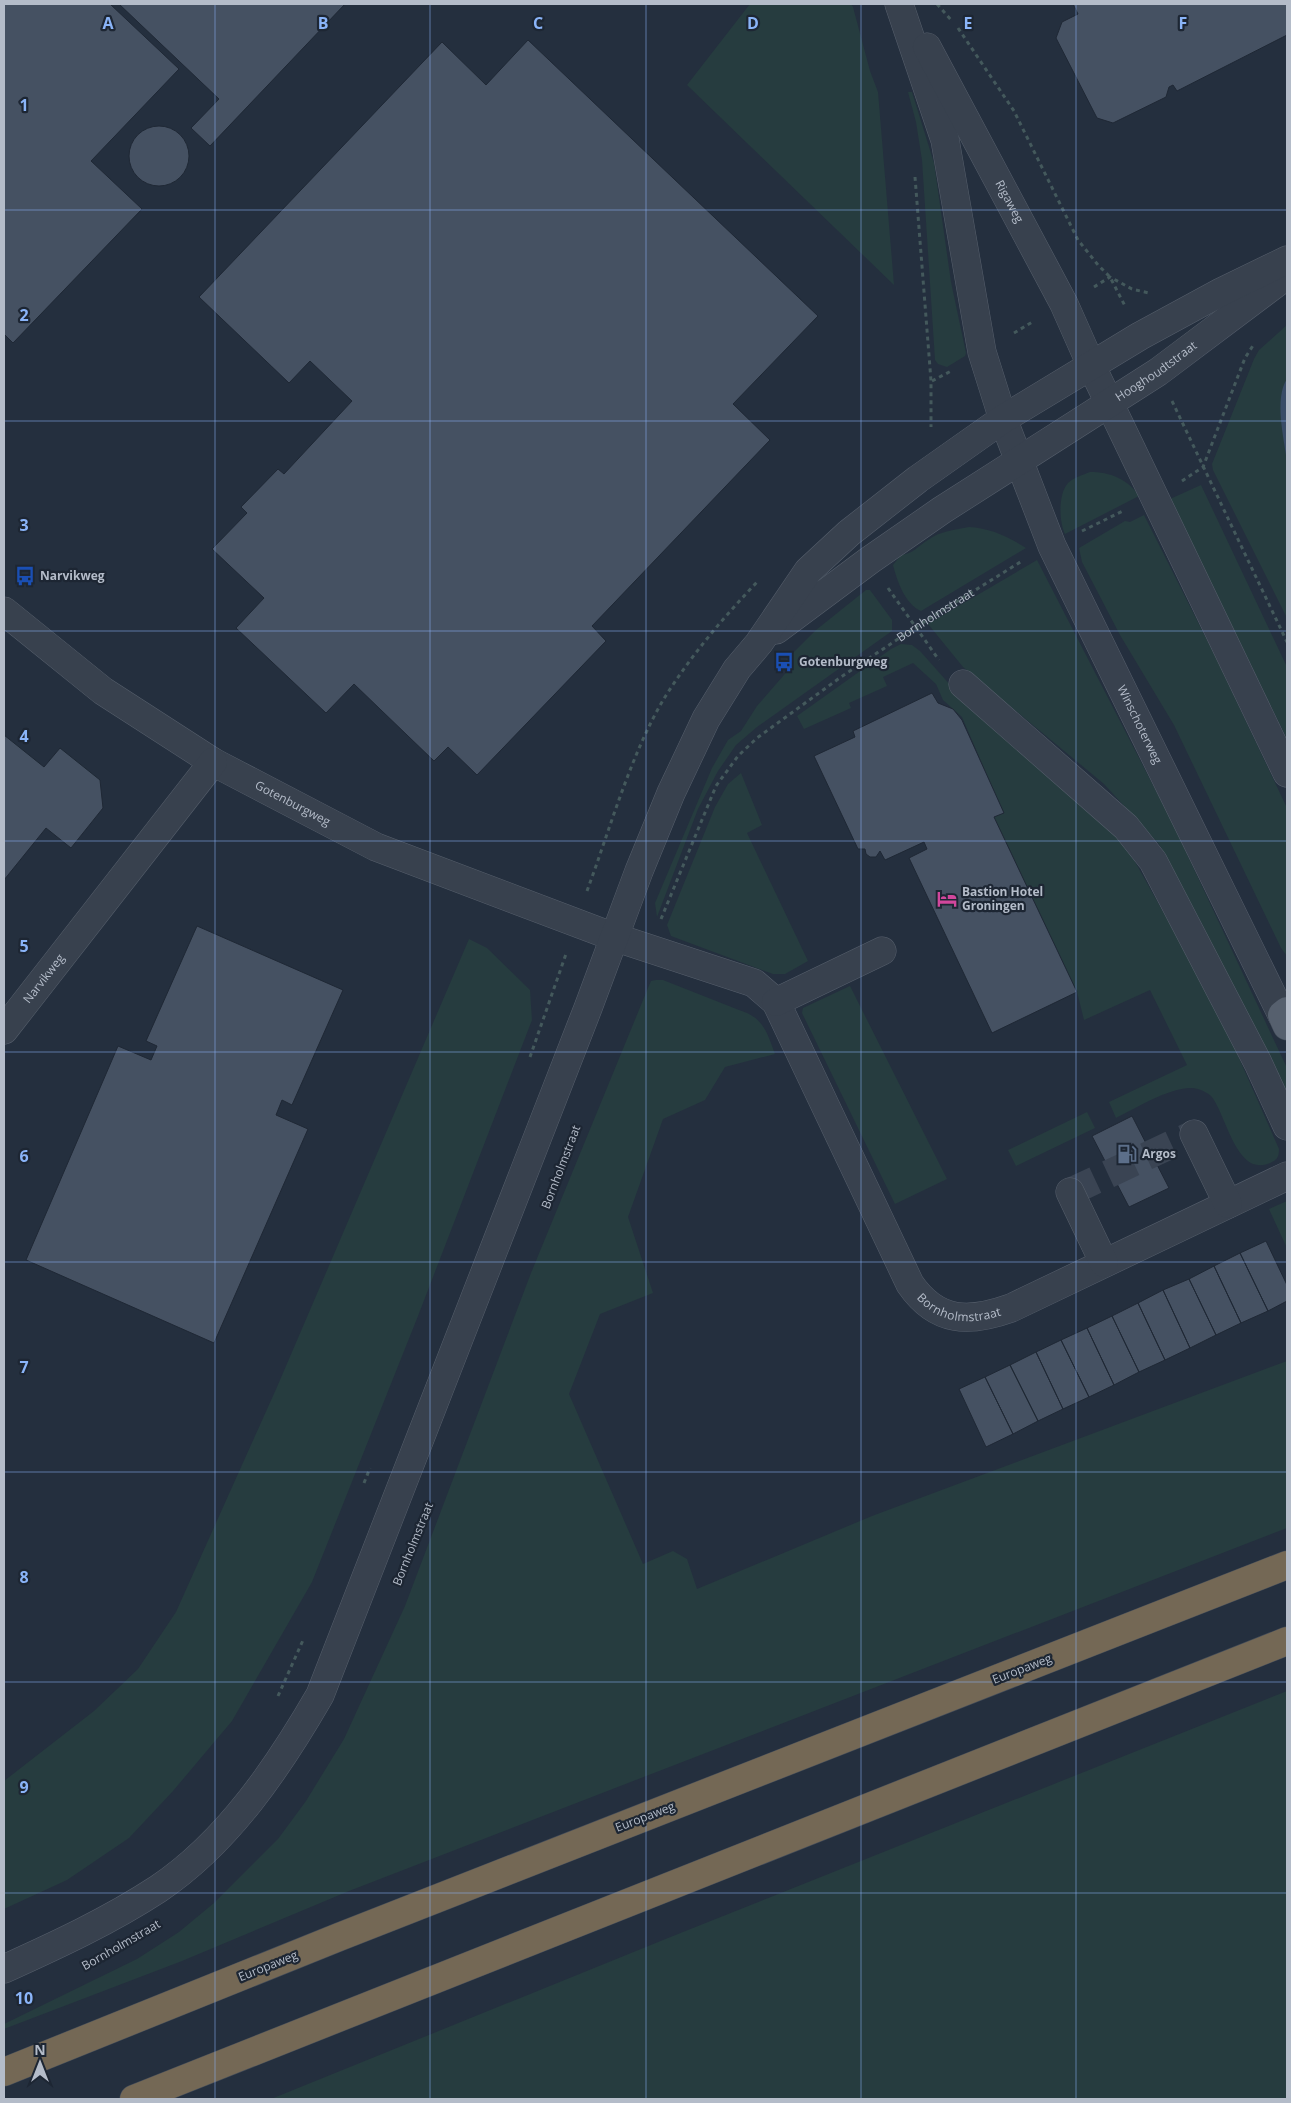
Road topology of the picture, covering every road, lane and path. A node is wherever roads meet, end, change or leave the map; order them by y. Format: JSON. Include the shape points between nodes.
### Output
{"nodes":[{"id":1,"x":899,"y":4,"type":"edge"},
{"id":2,"x":904,"y":4,"type":"edge"},
{"id":3,"x":936,"y":4,"type":"edge"},
{"id":4,"x":915,"y":175,"type":"dead end"},
{"id":5,"x":1287,"y":260,"type":"edge"},
{"id":6,"x":1287,"y":275,"type":"edge"},
{"id":7,"x":1110,"y":277,"type":"junction"},
{"id":8,"x":1064,"y":304,"type":"junction"},
{"id":9,"x":1140,"y":336,"type":"junction"},
{"id":10,"x":1258,"y":337,"type":"dead end"},
{"id":11,"x":982,"y":352,"type":"junction"},
{"id":12,"x":1092,"y":365,"type":"junction"},
{"id":13,"x":1158,"y":372,"type":"junction"},
{"id":14,"x":1110,"y":402,"type":"junction"},
{"id":15,"x":1003,"y":419,"type":"junction"},
{"id":16,"x":1020,"y":462,"type":"junction"},
{"id":17,"x":1203,"y":467,"type":"junction"},
{"id":18,"x":1155,"y":496,"type":"junction"},
{"id":19,"x":1052,"y":546,"type":"junction"},
{"id":20,"x":870,"y":560,"type":"junction"},
{"id":21,"x":4,"y":611,"type":"edge"},
{"id":22,"x":916,"y":626,"type":"junction"},
{"id":23,"x":1287,"y":642,"type":"edge"},
{"id":24,"x":759,"y":643,"type":"junction"},
{"id":25,"x":963,"y":684,"type":"joint"},
{"id":26,"x":213,"y":762,"type":"junction"},
{"id":27,"x":1287,"y":774,"type":"edge"},
{"id":28,"x":576,"y":922,"type":"junction"},
{"id":29,"x":614,"y":937,"type":"junction"},
{"id":30,"x":649,"y":949,"type":"junction"},
{"id":31,"x":882,"y":951,"type":"dead end"},
{"id":32,"x":776,"y":1002,"type":"junction"},
{"id":33,"x":1286,"y":1016,"type":"edge"},
{"id":34,"x":4,"y":1030,"type":"edge"},
{"id":35,"x":529,"y":1059,"type":"dead end"},
{"id":36,"x":1287,"y":1126,"type":"edge"},
{"id":37,"x":1194,"y":1134,"type":"dead end"},
{"id":38,"x":1287,"y":1176,"type":"edge"},
{"id":39,"x":1070,"y":1192,"type":"dead end"},
{"id":40,"x":1228,"y":1204,"type":"junction"},
{"id":41,"x":1104,"y":1263,"type":"junction"},
{"id":42,"x":370,"y":1466,"type":"dead end"},
{"id":43,"x":364,"y":1484,"type":"dead end"},
{"id":44,"x":1287,"y":1565,"type":"edge"},
{"id":45,"x":305,"y":1633,"type":"dead end"},
{"id":46,"x":1287,"y":1641,"type":"edge"},
{"id":47,"x":273,"y":1703,"type":"dead end"},
{"id":48,"x":4,"y":1969,"type":"edge"},
{"id":49,"x":15,"y":2067,"type":"edge"},
{"id":50,"x":134,"y":2099,"type":"edge"}],
"edges":[{"from":1,"to":11,"type":"street","via":[[945,140]]},
{"from":2,"to":8,"type":"street","name":"Rigaweg"},
{"from":3,"to":7,"type":"path","via":[[958,28],[1014,111],[1078,240]]},
{"from":4,"to":11,"type":"path","via":[[931,381]]},
{"from":5,"to":9,"type":"street"},
{"from":6,"to":13,"type":"street","name":"Hooghoudtstraat"},
{"from":7,"to":8,"type":"path"},
{"from":7,"to":9,"type":"path"},
{"from":8,"to":11,"type":"path"},
{"from":8,"to":12,"type":"street","name":"Rigaweg"},
{"from":9,"to":12,"type":"street"},
{"from":10,"to":17,"type":"path","via":[[1245,358]]},
{"from":11,"to":15,"type":"street"},
{"from":12,"to":14,"type":"street","name":"Rigaweg"},
{"from":12,"to":15,"type":"street"},
{"from":13,"to":14,"type":"street","name":"Hooghoudtstraat"},
{"from":13,"to":17,"type":"path"},
{"from":14,"to":16,"type":"street","name":"Hooghoudtstraat"},
{"from":14,"to":18,"type":"street"},
{"from":15,"to":16,"type":"street","name":"Winschoterweg"},
{"from":15,"to":24,"type":"street","via":[[918,479],[808,570]]},
{"from":16,"to":19,"type":"street","name":"Winschoterweg"},
{"from":16,"to":20,"type":"street"},
{"from":17,"to":18,"type":"path","name":"Bornholmstraat"},
{"from":17,"to":23,"type":"path"},
{"from":18,"to":19,"type":"path","name":"Bornholmstraat"},
{"from":18,"to":27,"type":"street"},
{"from":19,"to":22,"type":"path","name":"Bornholmstraat","via":[[1028,557]]},
{"from":19,"to":33,"type":"street","name":"Winschoterweg"},
{"from":20,"to":22,"type":"path"},
{"from":20,"to":24,"type":"street"},
{"from":21,"to":26,"type":"street","name":"Gotenburgweg","via":[[103,691]]},
{"from":22,"to":25,"type":"path","via":[[939,660]]},
{"from":22,"to":30,"type":"path","name":"Bornholmstraat","via":[[833,683],[738,756],[716,786]]},
{"from":24,"to":29,"type":"street","via":[[737,669],[706,719],[671,793]]},
{"from":25,"to":36,"type":"street","via":[[1126,827],[1153,861],[1258,1063]]},
{"from":26,"to":28,"type":"street","name":"Gotenburgweg","via":[[376,847]]},
{"from":26,"to":34,"type":"street","name":"Narvikweg"},
{"from":28,"to":29,"type":"street","name":"Gotenburgweg"},
{"from":28,"to":35,"type":"path"},
{"from":29,"to":30,"type":"street","name":"Bornholmstraat"},
{"from":29,"to":48,"type":"street","via":[[320,1695],[297,1735],[254,1796],[209,1847],[160,1888],[92,1929]]},
{"from":30,"to":32,"type":"street","name":"Bornholmstraat","via":[[754,983]]},
{"from":31,"to":32,"type":"street"},
{"from":32,"to":41,"type":"street","name":"Bornholmstraat","via":[[910,1284],[931,1308],[962,1318],[995,1314]]},
{"from":37,"to":40,"type":"street"},
{"from":38,"to":40,"type":"street","name":"Bornholmstraat"},
{"from":39,"to":41,"type":"street"},
{"from":40,"to":41,"type":"street","name":"Bornholmstraat"},
{"from":42,"to":43,"type":"path"},
{"from":44,"to":49,"type":"highway","name":"Europaweg"},
{"from":45,"to":47,"type":"path"},
{"from":46,"to":50,"type":"highway"}]}
